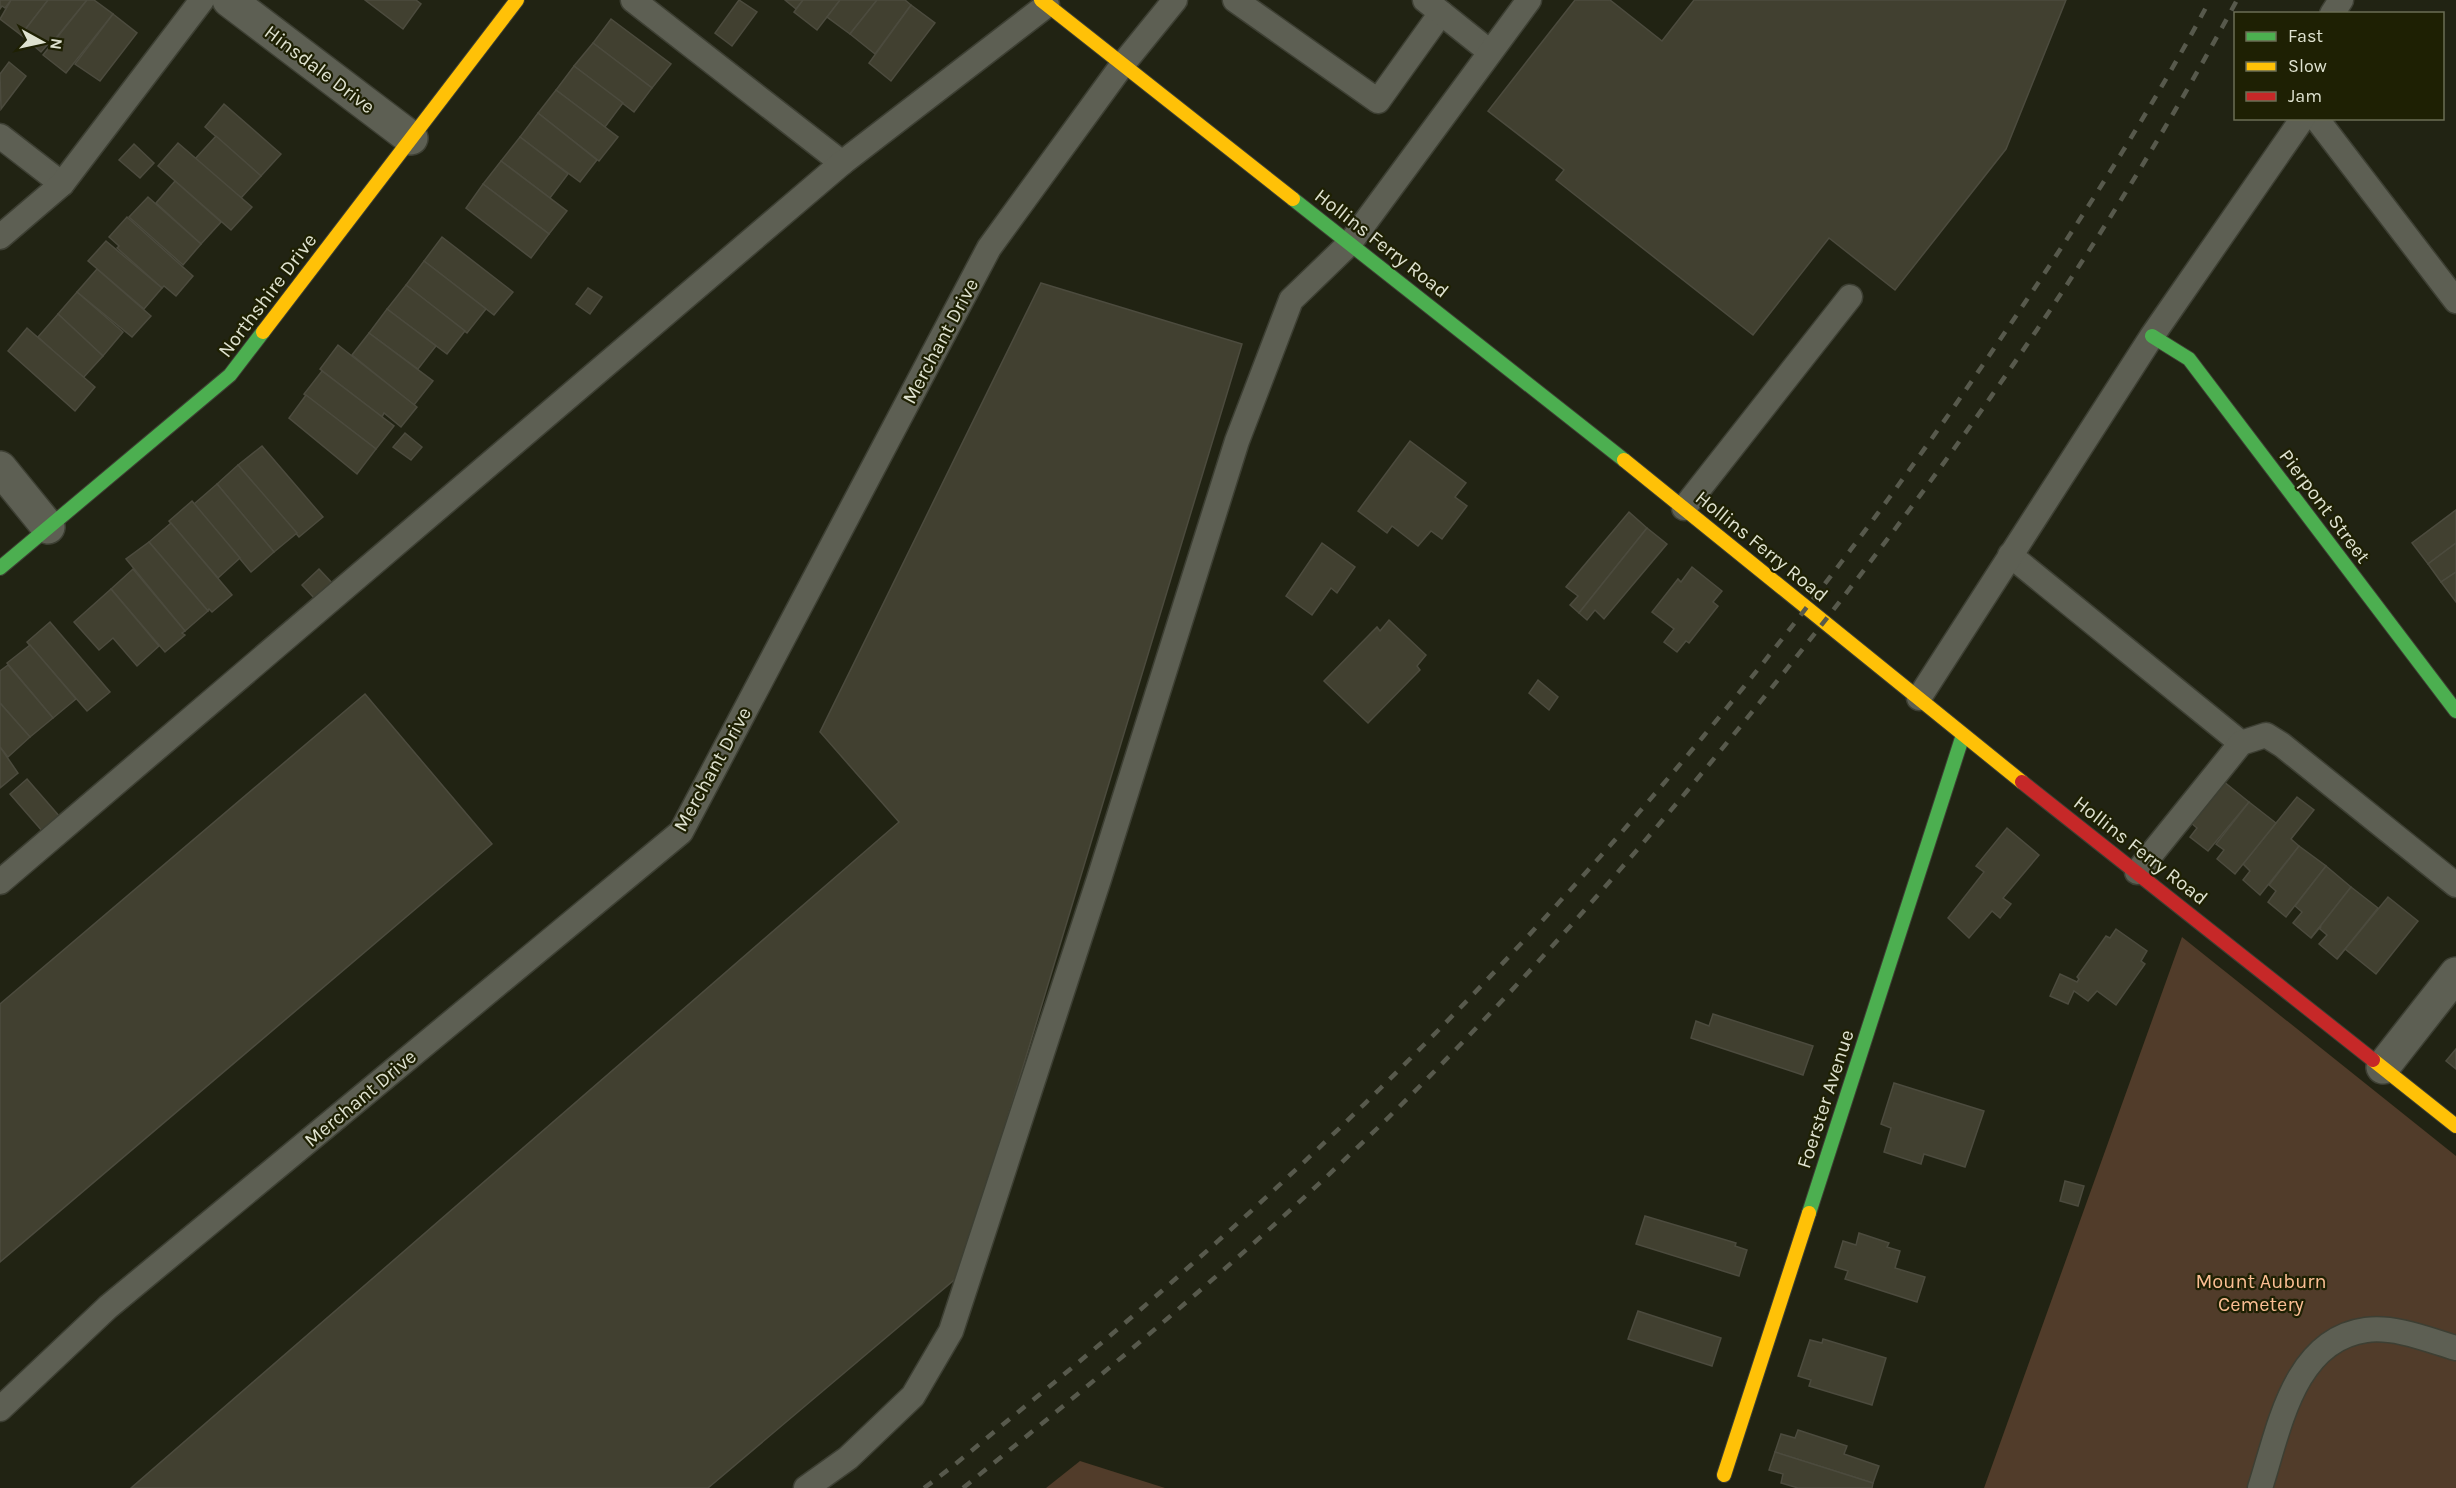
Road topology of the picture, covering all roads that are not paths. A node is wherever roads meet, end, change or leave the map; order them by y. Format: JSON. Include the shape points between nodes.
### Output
{"nodes":[{"id":1,"x":202,"y":0,"type":"edge"},
{"id":2,"x":229,"y":0,"type":"edge"},
{"id":3,"x":517,"y":0,"type":"edge"},
{"id":4,"x":633,"y":0,"type":"edge"},
{"id":5,"x":1174,"y":0,"type":"edge"},
{"id":6,"x":1235,"y":0,"type":"edge"},
{"id":7,"x":1529,"y":0,"type":"edge"},
{"id":8,"x":1044,"y":2,"type":"edge"},
{"id":9,"x":1433,"y":6,"type":"edge"},
{"id":10,"x":1490,"y":52,"type":"junction"},
{"id":11,"x":1123,"y":64,"type":"junction"},
{"id":12,"x":2302,"y":120,"type":"edge"},
{"id":13,"x":2318,"y":120,"type":"edge"},
{"id":14,"x":0,"y":136,"type":"edge"},
{"id":15,"x":411,"y":138,"type":"junction"},
{"id":16,"x":842,"y":163,"type":"junction"},
{"id":17,"x":62,"y":184,"type":"junction"},
{"id":18,"x":0,"y":237,"type":"edge"},
{"id":19,"x":1350,"y":243,"type":"junction"},
{"id":20,"x":1850,"y":297,"type":"dead end"},
{"id":21,"x":2456,"y":301,"type":"edge"},
{"id":22,"x":2152,"y":336,"type":"junction"},
{"id":23,"x":0,"y":468,"type":"edge"},
{"id":24,"x":1684,"y":508,"type":"junction"},
{"id":25,"x":48,"y":527,"type":"junction"},
{"id":26,"x":2010,"y":555,"type":"junction"},
{"id":27,"x":0,"y":568,"type":"edge"},
{"id":28,"x":1919,"y":698,"type":"junction"},
{"id":29,"x":2456,"y":711,"type":"edge"},
{"id":30,"x":1963,"y":735,"type":"junction"},
{"id":31,"x":2241,"y":742,"type":"junction"},
{"id":32,"x":2137,"y":872,"type":"junction"},
{"id":33,"x":0,"y":882,"type":"edge"},
{"id":34,"x":2456,"y":885,"type":"edge"},
{"id":35,"x":2456,"y":975,"type":"edge"},
{"id":36,"x":2383,"y":1068,"type":"junction"},
{"id":37,"x":2456,"y":1126,"type":"edge"},
{"id":38,"x":2456,"y":1348,"type":"edge"},
{"id":39,"x":0,"y":1409,"type":"edge"},
{"id":40,"x":1724,"y":1474,"type":"dead end"},
{"id":41,"x":806,"y":1488,"type":"edge"},
{"id":42,"x":2260,"y":1488,"type":"edge"}],
"edges":[{"from":1,"to":17,"type":"lane"},
{"from":2,"to":15,"type":"street","name":"Hinsdale Drive"},
{"from":3,"to":15,"type":"street","name":"Northshire Drive"},
{"from":4,"to":16,"type":"lane"},
{"from":5,"to":11,"type":"lane","name":"Merchant Drive"},
{"from":6,"to":9,"type":"lane","via":[[1378,101]]},
{"from":7,"to":10,"type":"lane"},
{"from":8,"to":11,"type":"street","name":"Hollins Ferry Road"},
{"from":8,"to":16,"type":"lane"},
{"from":9,"to":10,"type":"lane"},
{"from":10,"to":19,"type":"lane"},
{"from":11,"to":19,"type":"street","name":"Hollins Ferry Road"},
{"from":11,"to":39,"type":"lane","name":"Merchant Drive","via":[[989,248],[681,832],[108,1307]]},
{"from":12,"to":22,"type":"lane"},
{"from":13,"to":21,"type":"lane"},
{"from":14,"to":17,"type":"lane"},
{"from":15,"to":25,"type":"street","name":"Northshire Drive","via":[[230,375]]},
{"from":16,"to":33,"type":"lane"},
{"from":17,"to":18,"type":"lane"},
{"from":19,"to":24,"type":"street","name":"Hollins Ferry Road"},
{"from":19,"to":41,"type":"lane","via":[[1291,300],[1237,441],[951,1331],[913,1396],[848,1458]]},
{"from":20,"to":24,"type":"lane"},
{"from":22,"to":26,"type":"lane"},
{"from":22,"to":29,"type":"street","name":"Pierpont Street","via":[[2189,359]]},
{"from":23,"to":25,"type":"street"},
{"from":24,"to":28,"type":"street","name":"Hollins Ferry Road"},
{"from":25,"to":27,"type":"street","name":"Northshire Drive"},
{"from":26,"to":28,"type":"lane"},
{"from":26,"to":31,"type":"lane"},
{"from":28,"to":30,"type":"street","name":"Hollins Ferry Road"},
{"from":30,"to":32,"type":"street","name":"Hollins Ferry Road"},
{"from":30,"to":40,"type":"street","name":"Foerster Avenue"},
{"from":31,"to":32,"type":"lane"},
{"from":31,"to":34,"type":"lane","via":[[2266,735],[2282,745]]},
{"from":32,"to":36,"type":"street","name":"Hollins Ferry Road"},
{"from":35,"to":36,"type":"street"},
{"from":36,"to":37,"type":"street","name":"Hollins Ferry Road"},
{"from":38,"to":42,"type":"lane","via":[[2402,1333],[2367,1329],[2337,1338],[2311,1359],[2291,1393]]}]}
